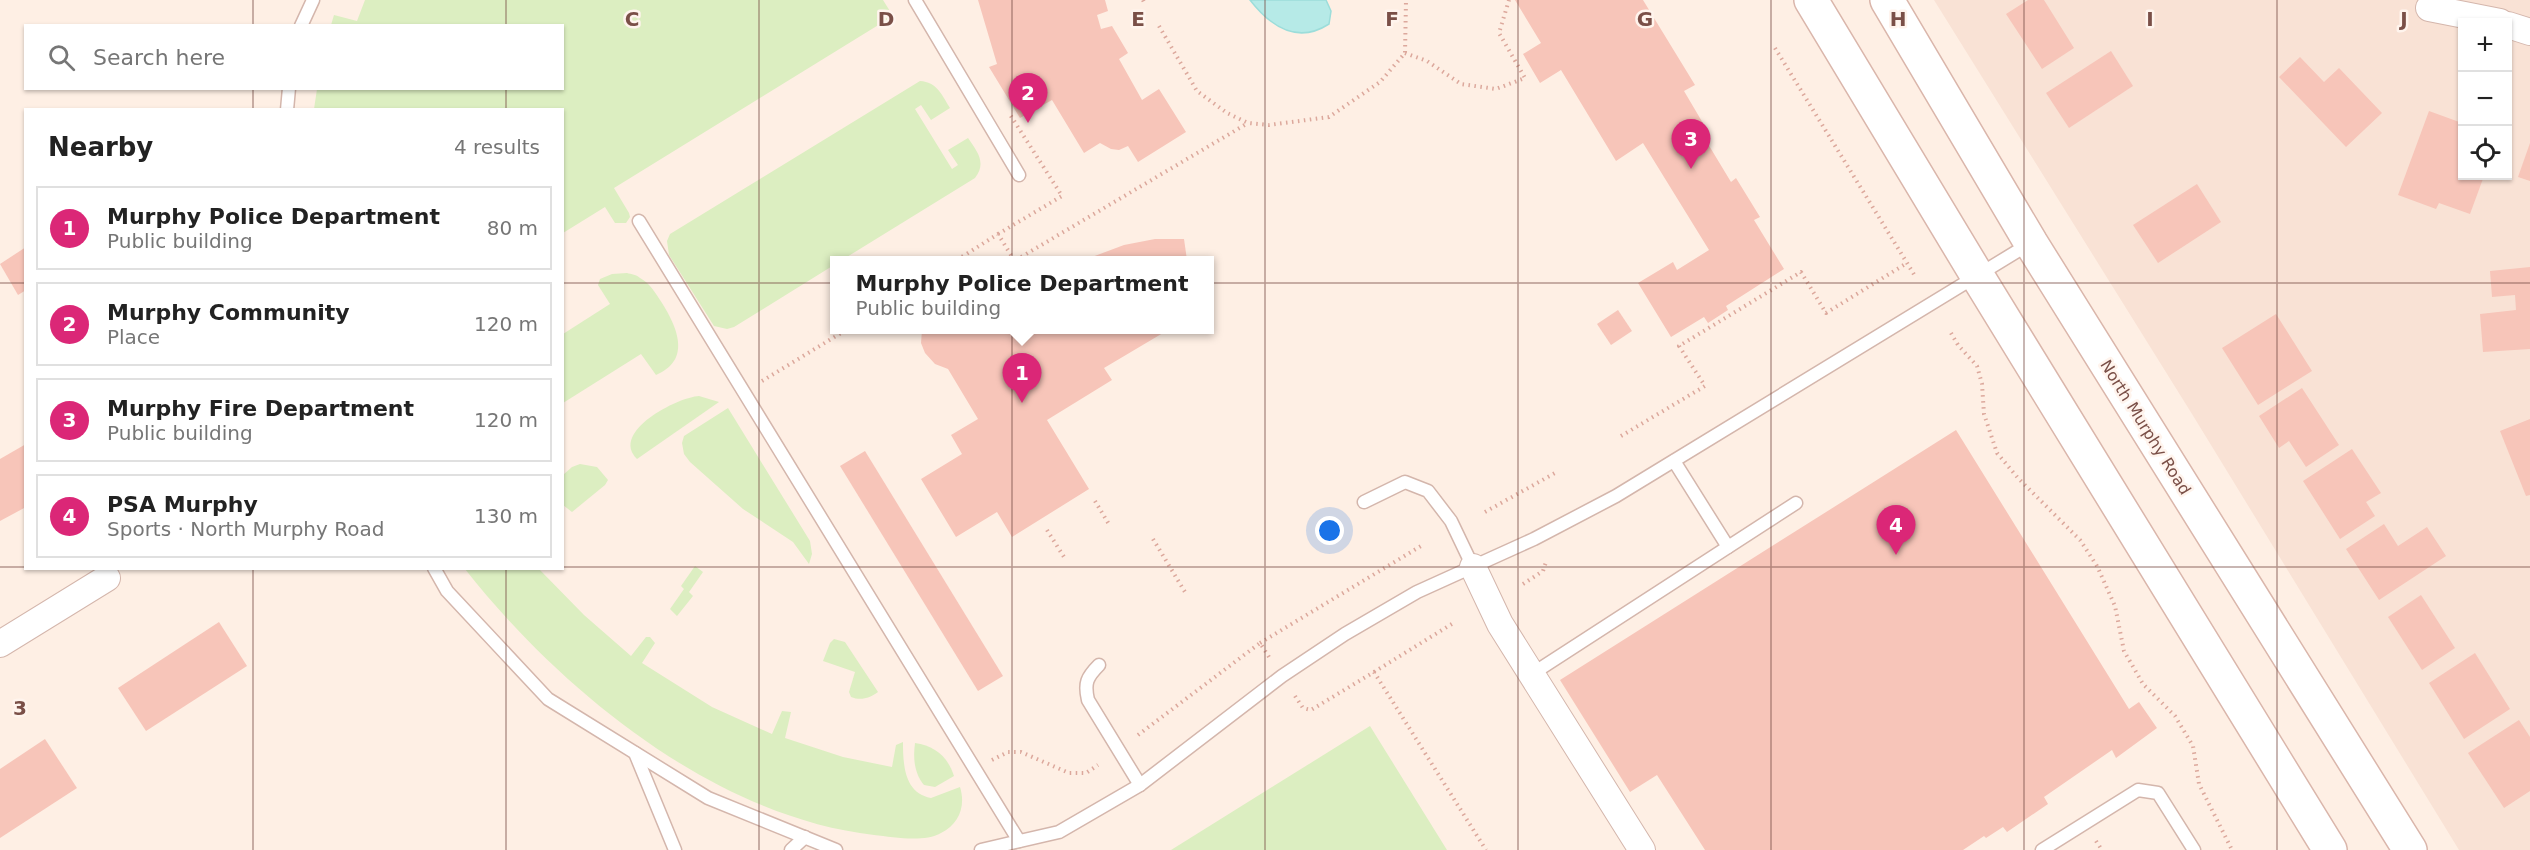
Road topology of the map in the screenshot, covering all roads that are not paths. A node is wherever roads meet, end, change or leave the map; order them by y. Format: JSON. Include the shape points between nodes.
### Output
{"nodes":[{"id":1,"x":313,"y":0,"type":"edge"},
{"id":2,"x":915,"y":0,"type":"edge"},
{"id":3,"x":1811,"y":0,"type":"edge"},
{"id":4,"x":1887,"y":0,"type":"edge"},
{"id":5,"x":2429,"y":8,"type":"dead end"},
{"id":6,"x":2480,"y":18,"type":"edge"},
{"id":7,"x":302,"y":24,"type":"edge"},
{"id":8,"x":2512,"y":26,"type":"edge"},
{"id":9,"x":2530,"y":32,"type":"edge"},
{"id":10,"x":289,"y":90,"type":"edge"},
{"id":11,"x":287,"y":108,"type":"edge"},
{"id":12,"x":1019,"y":175,"type":"dead end"},
{"id":13,"x":639,"y":221,"type":"dead end"},
{"id":14,"x":2031,"y":243,"type":"junction"},
{"id":15,"x":1978,"y":277,"type":"junction"},
{"id":16,"x":1674,"y":460,"type":"junction"},
{"id":17,"x":1364,"y":502,"type":"dead end"},
{"id":18,"x":1796,"y":503,"type":"dead end"},
{"id":19,"x":1728,"y":547,"type":"junction"},
{"id":20,"x":1473,"y":567,"type":"junction"},
{"id":21,"x":435,"y":570,"type":"edge"},
{"id":22,"x":107,"y":578,"type":"dead end"},
{"id":23,"x":0,"y":644,"type":"edge"},
{"id":24,"x":1099,"y":665,"type":"dead end"},
{"id":25,"x":1532,"y":674,"type":"junction"},
{"id":26,"x":635,"y":753,"type":"junction"},
{"id":27,"x":1140,"y":785,"type":"junction"},
{"id":28,"x":806,"y":837,"type":"junction"},
{"id":29,"x":1019,"y":842,"type":"junction"},
{"id":30,"x":2191,"y":847,"type":"edge"},
{"id":31,"x":675,"y":850,"type":"edge"},
{"id":32,"x":791,"y":850,"type":"edge"},
{"id":33,"x":836,"y":850,"type":"edge"},
{"id":34,"x":981,"y":850,"type":"edge"},
{"id":35,"x":1642,"y":850,"type":"edge"},
{"id":36,"x":2043,"y":850,"type":"edge"},
{"id":37,"x":2330,"y":850,"type":"edge"},
{"id":38,"x":2410,"y":850,"type":"edge"}],
"edges":[{"from":1,"to":7,"type":"lane"},
{"from":2,"to":12,"type":"lane"},
{"from":3,"to":15,"type":"main road"},
{"from":4,"to":14,"type":"main road","name":"North Murphy Road"},
{"from":5,"to":6,"type":"street"},
{"from":8,"to":9,"type":"street"},
{"from":10,"to":11,"type":"lane"},
{"from":13,"to":29,"type":"lane"},
{"from":14,"to":15,"type":"lane"},
{"from":14,"to":38,"type":"main road","name":"North Murphy Road"},
{"from":15,"to":16,"type":"lane"},
{"from":15,"to":37,"type":"main road"},
{"from":16,"to":19,"type":"lane"},
{"from":16,"to":20,"type":"lane","via":[[1534,539]]},
{"from":17,"to":20,"type":"lane","via":[[1405,482],[1428,491],[1451,521]]},
{"from":18,"to":19,"type":"lane"},
{"from":19,"to":25,"type":"lane"},
{"from":20,"to":25,"type":"street","via":[[1500,624]]},
{"from":20,"to":27,"type":"lane","via":[[1418,592],[1345,634],[1282,676]]},
{"from":21,"to":26,"type":"lane","via":[[447,591],[548,699]]},
{"from":22,"to":23,"type":"street"},
{"from":24,"to":27,"type":"lane","via":[[1088,676],[1088,700]]},
{"from":25,"to":35,"type":"street"},
{"from":26,"to":28,"type":"lane","via":[[708,798]]},
{"from":26,"to":31,"type":"lane"},
{"from":27,"to":29,"type":"lane","via":[[1059,832]]},
{"from":28,"to":32,"type":"lane"},
{"from":28,"to":33,"type":"lane"},
{"from":29,"to":34,"type":"lane"},
{"from":30,"to":36,"type":"lane","via":[[2158,793],[2138,790]]}]}
